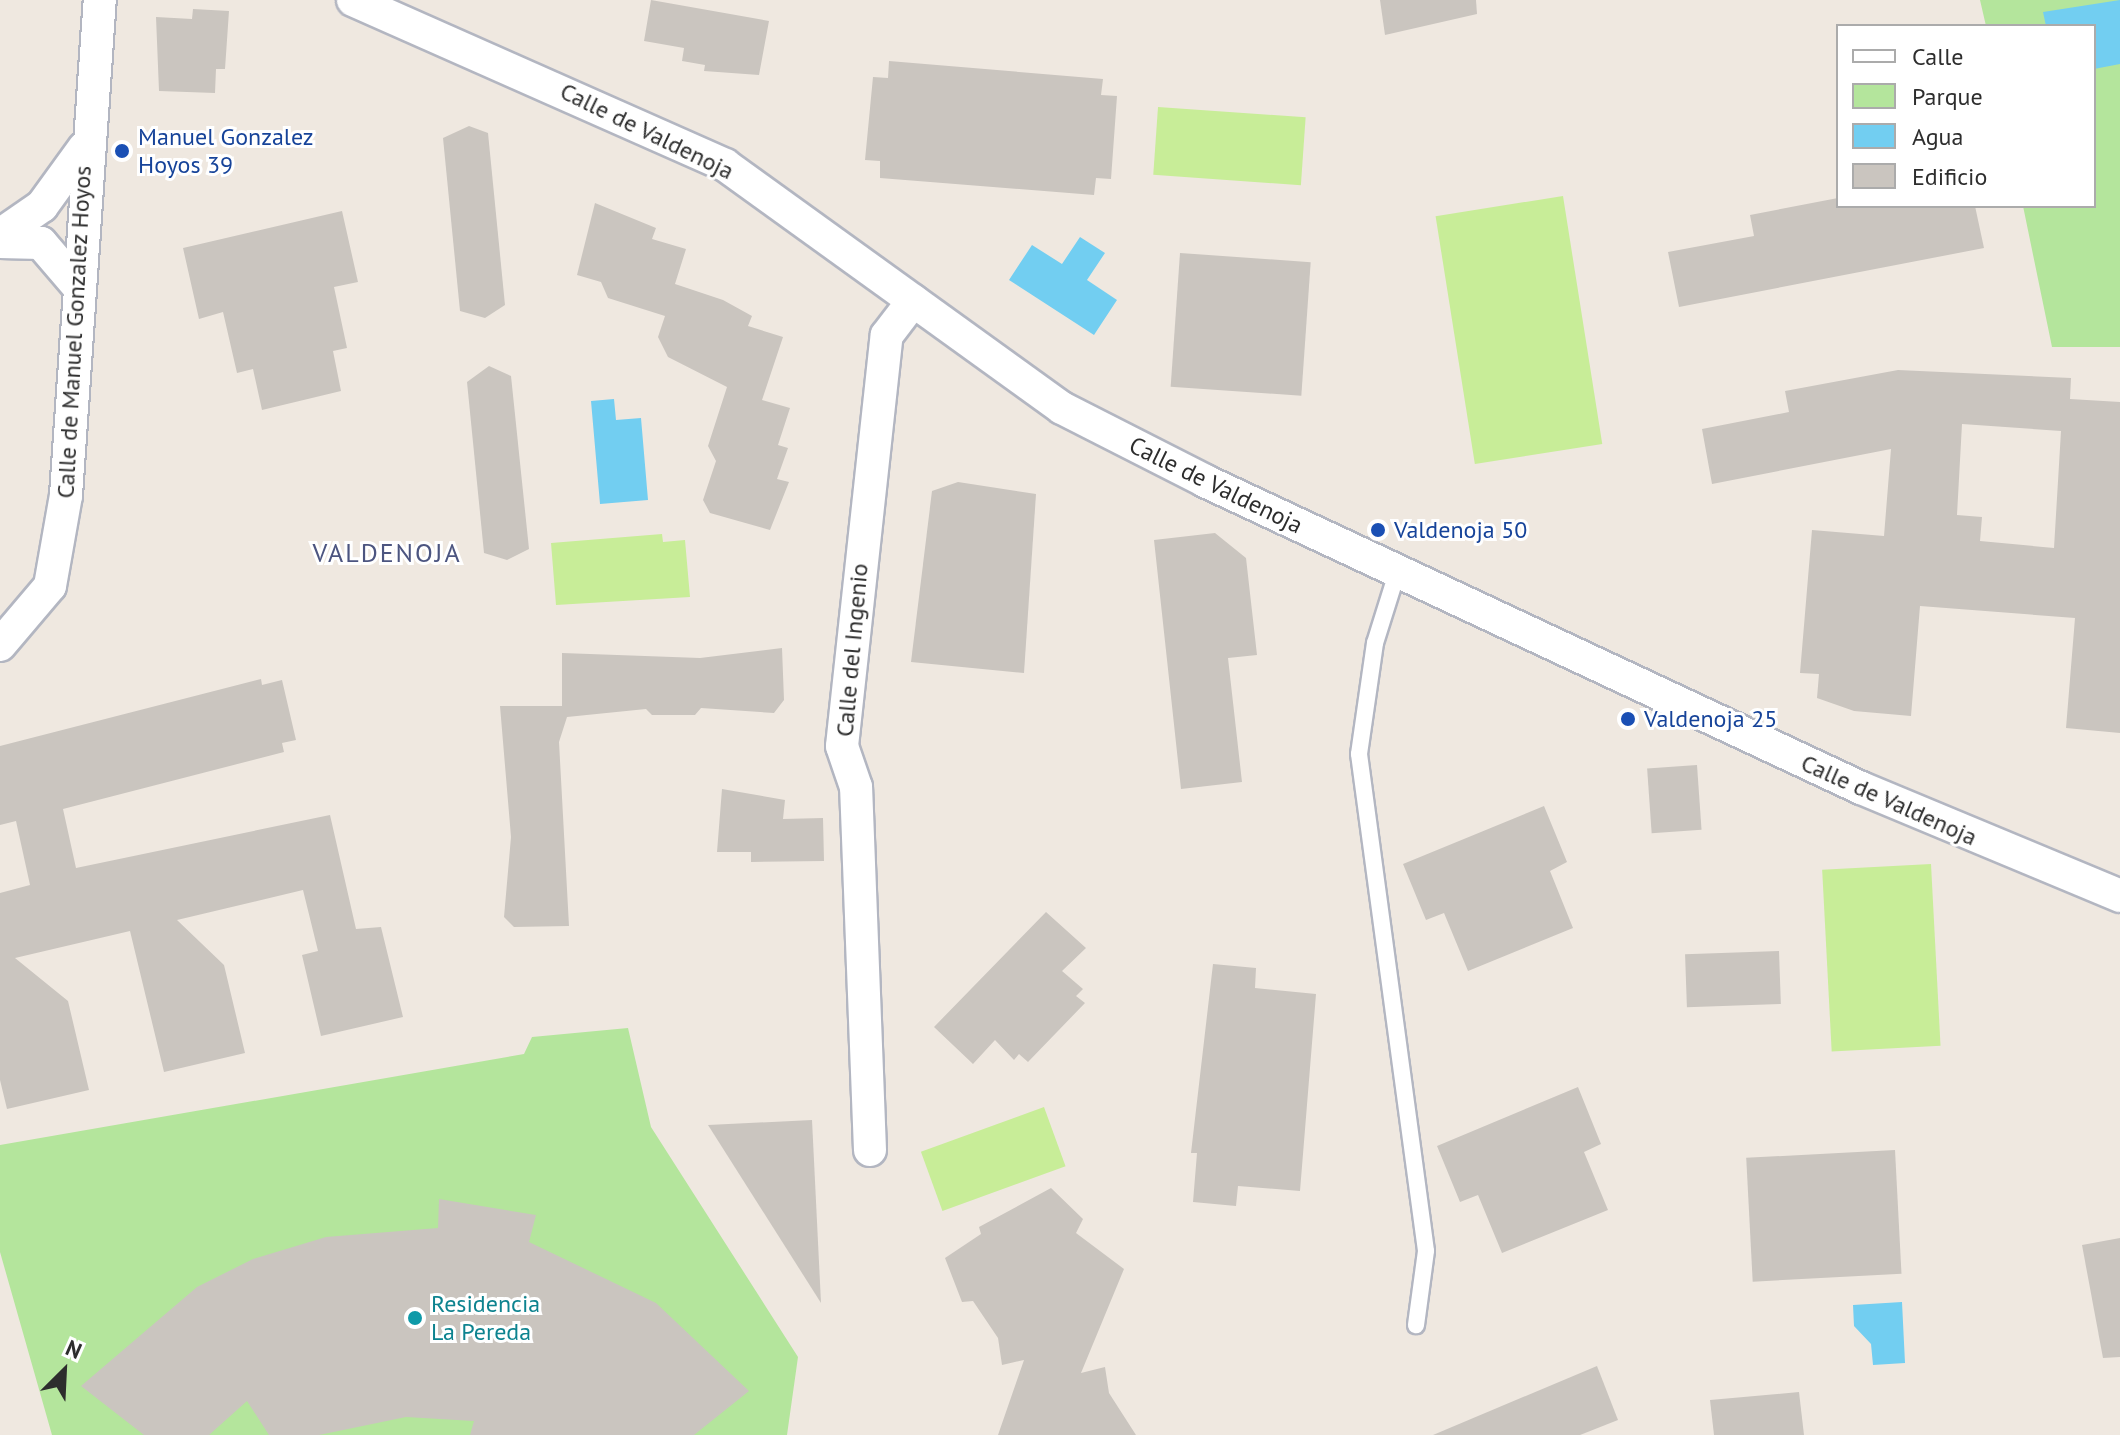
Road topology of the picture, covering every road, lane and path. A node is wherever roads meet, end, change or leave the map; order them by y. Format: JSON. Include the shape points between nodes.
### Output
{"nodes":[{"id":1,"x":100,"y":0,"type":"edge"},
{"id":2,"x":353,"y":0,"type":"edge"},
{"id":3,"x":85,"y":145,"type":"junction"},
{"id":4,"x":0,"y":235,"type":"edge"},
{"id":5,"x":0,"y":242,"type":"edge"},
{"id":6,"x":77,"y":285,"type":"junction"},
{"id":7,"x":913,"y":301,"type":"junction"},
{"id":8,"x":1396,"y":576,"type":"junction"},
{"id":9,"x":0,"y":645,"type":"edge"},
{"id":10,"x":2120,"y":896,"type":"edge"},
{"id":11,"x":870,"y":1150,"type":"dead end"},
{"id":12,"x":1416,"y":1325,"type":"dead end"}],
"edges":[{"from":1,"to":3,"type":"street","name":"Calle de Manuel Gonzalez Hoyos"},
{"from":2,"to":7,"type":"street","name":"Calle de Valdenoja","via":[[725,165]]},
{"from":3,"to":4,"type":"street","via":[[42,206]]},
{"from":3,"to":6,"type":"street","name":"Calle de Manuel Gonzalez Hoyos"},
{"from":5,"to":6,"type":"street","via":[[41,243]]},
{"from":6,"to":9,"type":"street","name":"Calle de Manuel Gonzalez Hoyos","via":[[66,495],[50,586]]},
{"from":7,"to":8,"type":"street","name":"Calle de Valdenoja","via":[[1062,408]]},
{"from":7,"to":11,"type":"street","name":"Calle del Ingenio","via":[[887,335],[842,746],[856,787]]},
{"from":8,"to":10,"type":"street","name":"Calle de Valdenoja","via":[[1961,833]]},
{"from":8,"to":12,"type":"lane","via":[[1375,643],[1359,754],[1426,1251]]}]}
